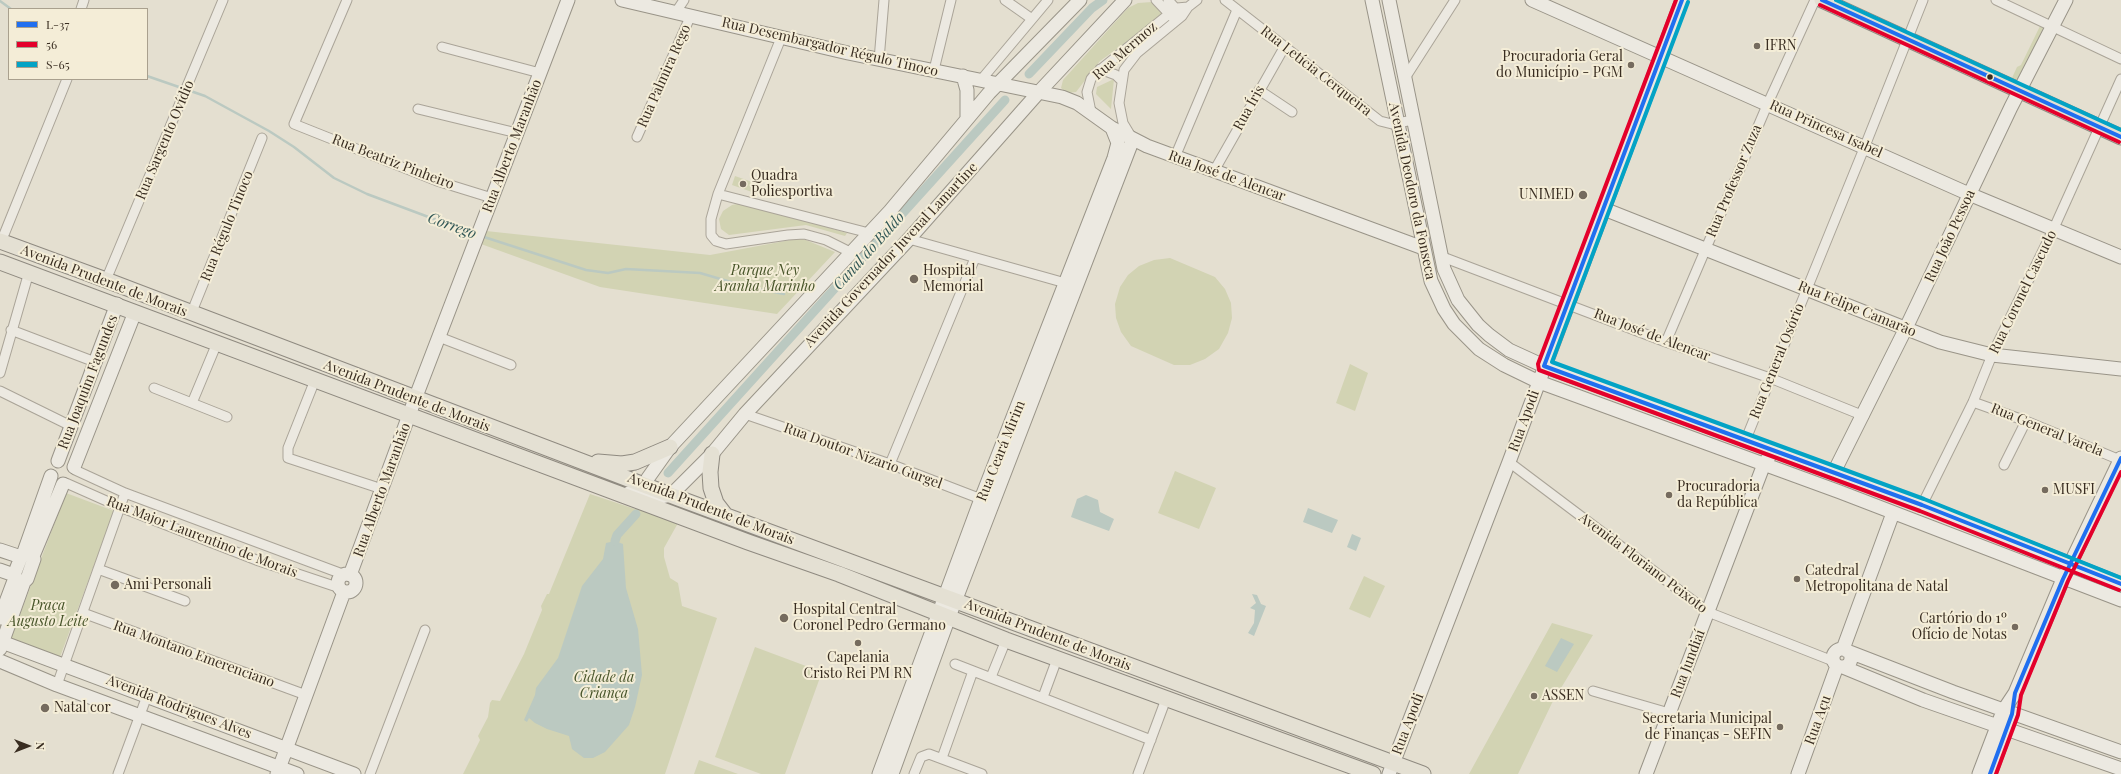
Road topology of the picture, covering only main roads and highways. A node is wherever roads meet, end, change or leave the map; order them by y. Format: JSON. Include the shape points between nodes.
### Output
{"nodes":[{"id":1,"x":568,"y":0,"type":"edge"},
{"id":2,"x":622,"y":0,"type":"edge"},
{"id":3,"x":1080,"y":0,"type":"edge"},
{"id":4,"x":1125,"y":0,"type":"edge"},
{"id":5,"x":1372,"y":0,"type":"edge"},
{"id":6,"x":1389,"y":0,"type":"edge"},
{"id":7,"x":1532,"y":0,"type":"edge"},
{"id":8,"x":1682,"y":0,"type":"edge"},
{"id":9,"x":1822,"y":0,"type":"edge"},
{"id":10,"x":2066,"y":0,"type":"edge"},
{"id":11,"x":663,"y":4,"type":"edge"},
{"id":12,"x":1396,"y":34,"type":"junction"},
{"id":13,"x":1380,"y":38,"type":"junction"},
{"id":14,"x":1661,"y":58,"type":"junction"},
{"id":15,"x":963,"y":76,"type":"junction"},
{"id":16,"x":999,"y":84,"type":"junction"},
{"id":17,"x":2019,"y":91,"type":"junction"},
{"id":18,"x":1039,"y":92,"type":"junction"},
{"id":19,"x":989,"y":93,"type":"junction"},
{"id":20,"x":967,"y":118,"type":"junction"},
{"id":21,"x":1007,"y":127,"type":"junction"},
{"id":22,"x":1112,"y":128,"type":"junction"},
{"id":23,"x":2121,"y":137,"type":"edge"},
{"id":24,"x":1133,"y":139,"type":"junction"},
{"id":25,"x":1969,"y":194,"type":"junction"},
{"id":26,"x":1412,"y":196,"type":"junction"},
{"id":27,"x":1428,"y":196,"type":"junction"},
{"id":28,"x":1604,"y":208,"type":"junction"},
{"id":29,"x":0,"y":242,"type":"edge"},
{"id":30,"x":1423,"y":248,"type":"junction"},
{"id":31,"x":2121,"y":257,"type":"edge"},
{"id":32,"x":0,"y":262,"type":"edge"},
{"id":33,"x":1071,"y":285,"type":"junction"},
{"id":34,"x":117,"y":304,"type":"junction"},
{"id":35,"x":135,"y":312,"type":"junction"},
{"id":36,"x":108,"y":330,"type":"junction"},
{"id":37,"x":1906,"y":330,"type":"junction"},
{"id":38,"x":126,"y":336,"type":"junction"},
{"id":39,"x":1544,"y":366,"type":"junction"},
{"id":40,"x":2121,"y":369,"type":"edge"},
{"id":41,"x":1539,"y":382,"type":"junction"},
{"id":42,"x":415,"y":399,"type":"junction"},
{"id":43,"x":409,"y":415,"type":"junction"},
{"id":44,"x":1746,"y":439,"type":"junction"},
{"id":45,"x":1707,"y":444,"type":"junction"},
{"id":46,"x":670,"y":447,"type":"junction"},
{"id":47,"x":712,"y":454,"type":"junction"},
{"id":48,"x":571,"y":458,"type":"junction"},
{"id":49,"x":2121,"y":459,"type":"edge"},
{"id":50,"x":58,"y":461,"type":"junction"},
{"id":51,"x":1764,"y":464,"type":"junction"},
{"id":52,"x":1814,"y":465,"type":"junction"},
{"id":53,"x":74,"y":468,"type":"junction"},
{"id":54,"x":1834,"y":472,"type":"junction"},
{"id":55,"x":51,"y":476,"type":"junction"},
{"id":56,"x":65,"y":483,"type":"junction"},
{"id":57,"x":599,"y":486,"type":"junction"},
{"id":58,"x":650,"y":491,"type":"junction"},
{"id":59,"x":671,"y":495,"type":"junction"},
{"id":60,"x":1893,"y":513,"type":"junction"},
{"id":61,"x":672,"y":514,"type":"junction"},
{"id":62,"x":726,"y":516,"type":"junction"},
{"id":63,"x":1989,"y":532,"type":"junction"},
{"id":64,"x":1982,"y":547,"type":"junction"},
{"id":65,"x":0,"y":550,"type":"edge"},
{"id":66,"x":26,"y":555,"type":"junction"},
{"id":67,"x":0,"y":570,"type":"edge"},
{"id":68,"x":2066,"y":572,"type":"junction"},
{"id":69,"x":839,"y":574,"type":"junction"},
{"id":70,"x":887,"y":575,"type":"junction"},
{"id":71,"x":18,"y":578,"type":"junction"},
{"id":72,"x":2121,"y":584,"type":"edge"},
{"id":73,"x":950,"y":599,"type":"junction"},
{"id":74,"x":2121,"y":600,"type":"edge"},
{"id":75,"x":944,"y":616,"type":"junction"},
{"id":76,"x":0,"y":618,"type":"edge"},
{"id":77,"x":1,"y":642,"type":"edge"},
{"id":78,"x":1845,"y":650,"type":"junction"},
{"id":79,"x":1111,"y":659,"type":"junction"},
{"id":80,"x":0,"y":661,"type":"edge"},
{"id":81,"x":1838,"y":665,"type":"junction"},
{"id":82,"x":1104,"y":676,"type":"junction"},
{"id":83,"x":1930,"y":683,"type":"junction"},
{"id":84,"x":1923,"y":700,"type":"junction"},
{"id":85,"x":1232,"y":704,"type":"junction"},
{"id":86,"x":2008,"y":712,"type":"junction"},
{"id":87,"x":1226,"y":721,"type":"junction"},
{"id":88,"x":2001,"y":728,"type":"junction"},
{"id":89,"x":2095,"y":744,"type":"junction"},
{"id":90,"x":286,"y":748,"type":"junction"},
{"id":91,"x":2121,"y":752,"type":"edge"},
{"id":92,"x":2091,"y":759,"type":"junction"},
{"id":93,"x":1391,"y":768,"type":"edge"},
{"id":94,"x":2121,"y":769,"type":"edge"},
{"id":95,"x":278,"y":771,"type":"edge"},
{"id":96,"x":338,"y":771,"type":"edge"},
{"id":97,"x":298,"y":774,"type":"edge"},
{"id":98,"x":354,"y":774,"type":"edge"},
{"id":99,"x":880,"y":774,"type":"edge"},
{"id":100,"x":892,"y":774,"type":"edge"},
{"id":101,"x":1373,"y":774,"type":"edge"},
{"id":102,"x":1423,"y":774,"type":"edge"},
{"id":103,"x":1646,"y":774,"type":"edge"},
{"id":104,"x":1798,"y":774,"type":"edge"},
{"id":105,"x":1979,"y":774,"type":"edge"},
{"id":106,"x":1990,"y":774,"type":"edge"}],
"edges":[{"from":1,"to":42,"type":"main road","name":"Rua Alberto Maranhão"},
{"from":2,"to":11,"type":"main road","name":"Rua Desembargador Régulo Tinoco"},
{"from":3,"to":16,"type":"main road"},
{"from":4,"to":18,"type":"main road","name":"Avenida Governador Juvenal Lamartine"},
{"from":5,"to":13,"type":"main road","name":"Avenida Deodoro da Fonseca"},
{"from":6,"to":12,"type":"main road","name":"Avenida Deodoro da Fonseca"},
{"from":7,"to":14,"type":"main road","name":"Rua Princesa Isabel"},
{"from":8,"to":14,"type":"main road","name":"Rua Apodi"},
{"from":9,"to":17,"type":"main road"},
{"from":10,"to":17,"type":"main road","name":"Rua João Pessoa"},
{"from":11,"to":15,"type":"main road","name":"Rua Desembargador Régulo Tinoco","via":[[676,12],[782,38]]},
{"from":12,"to":13,"type":"main road"},
{"from":12,"to":27,"type":"main road","name":"Avenida Deodoro da Fonseca"},
{"from":13,"to":26,"type":"main road","name":"Avenida Deodoro da Fonseca"},
{"from":14,"to":25,"type":"main road","name":"Rua Princesa Isabel","via":[[1768,103]]},
{"from":14,"to":28,"type":"main road","name":"Rua Apodi"},
{"from":15,"to":16,"type":"main road","name":"Rua Desembargador Régulo Tinoco"},
{"from":15,"to":20,"type":"main road","via":[[967,90]]},
{"from":16,"to":18,"type":"main road","name":"Rua Desembargador Régulo Tinoco"},
{"from":16,"to":19,"type":"main road"},
{"from":17,"to":23,"type":"main road"},
{"from":17,"to":25,"type":"main road","name":"Rua João Pessoa"},
{"from":18,"to":21,"type":"main road","name":"Avenida Governador Juvenal Lamartine"},
{"from":18,"to":22,"type":"main road","name":"Rua José de Alencar","via":[[1071,100]]},
{"from":19,"to":20,"type":"main road"},
{"from":19,"to":21,"type":"main road","via":[[1006,90],[1016,96],[1017,110]]},
{"from":20,"to":46,"type":"main road","via":[[908,190]]},
{"from":21,"to":47,"type":"main road","name":"Avenida Governador Juvenal Lamartine","via":[[909,239],[745,414]]},
{"from":22,"to":24,"type":"main road","name":"Rua José de Alencar"},
{"from":22,"to":33,"type":"main road","name":"Rua Ceará Mirim","via":[[1117,139],[1117,151]]},
{"from":24,"to":30,"type":"main road","name":"Rua José de Alencar","via":[[1175,157]]},
{"from":24,"to":33,"type":"main road","name":"Rua Ceará Mirim"},
{"from":25,"to":31,"type":"main road","name":"Rua Princesa Isabel"},
{"from":25,"to":37,"type":"main road","name":"Rua João Pessoa"},
{"from":26,"to":27,"type":"main road","via":[[1418,189]]},
{"from":26,"to":30,"type":"main road","name":"Avenida Deodoro da Fonseca"},
{"from":27,"to":39,"type":"main road","name":"Avenida Deodoro da Fonseca","via":[[1440,256],[1450,286],[1458,300],[1478,325],[1509,350]]},
{"from":28,"to":37,"type":"main road","name":"Rua Felipe Camarão"},
{"from":28,"to":39,"type":"main road","name":"Rua Apodi"},
{"from":29,"to":42,"type":"main road","name":"Avenida Prudente de Morais"},
{"from":30,"to":41,"type":"main road","name":"Avenida Deodoro da Fonseca","via":[[1431,282],[1454,324],[1491,358]]},
{"from":32,"to":34,"type":"main road","name":"Avenida Prudente de Morais"},
{"from":33,"to":73,"type":"main road","name":"Rua Ceará Mirim"},
{"from":33,"to":73,"type":"main road","name":"Rua Ceará Mirim","via":[[981,499]]},
{"from":34,"to":35,"type":"main road","name":"Avenida Prudente de Morais"},
{"from":34,"to":36,"type":"main road","name":"Rua Joaquim Fagundes"},
{"from":35,"to":38,"type":"main road","name":"Rua Joaquim Fagundes"},
{"from":35,"to":43,"type":"main road","name":"Avenida Prudente de Morais"},
{"from":36,"to":38,"type":"main road","via":[[120,328]]},
{"from":36,"to":50,"type":"main road","name":"Rua Joaquim Fagundes"},
{"from":37,"to":40,"type":"main road","name":"Rua Felipe Camarão","via":[[1951,346],[1992,355]]},
{"from":37,"to":54,"type":"main road","name":"Rua João Pessoa"},
{"from":38,"to":53,"type":"main road","name":"Rua Joaquim Fagundes"},
{"from":39,"to":41,"type":"main road","name":"Rua Apodi"},
{"from":39,"to":44,"type":"main road","name":"Avenida Deodoro da Fonseca"},
{"from":41,"to":45,"type":"main road","name":"Avenida Deodoro da Fonseca"},
{"from":41,"to":93,"type":"main road","name":"Rua Apodi"},
{"from":42,"to":43,"type":"main road","name":"Rua Alberto Maranhão"},
{"from":42,"to":48,"type":"main road","name":"Avenida Prudente de Morais"},
{"from":43,"to":57,"type":"main road","name":"Avenida Prudente de Morais"},
{"from":43,"to":90,"type":"main road","name":"Rua Alberto Maranhão","via":[[348,575],[355,580],[355,587],[351,592],[342,590]]},
{"from":44,"to":45,"type":"main road","via":[[1744,445],[1739,448]]},
{"from":44,"to":52,"type":"main road","name":"Avenida Deodoro da Fonseca"},
{"from":45,"to":51,"type":"main road","name":"Avenida Deodoro da Fonseca"},
{"from":46,"to":48,"type":"main road","via":[[628,463],[605,463]]},
{"from":46,"to":58,"type":"main road","via":[[650,474]]},
{"from":47,"to":59,"type":"main road","name":"Avenida Governador Juvenal Lamartine"},
{"from":47,"to":62,"type":"main road","via":[[711,488],[716,503]]},
{"from":48,"to":58,"type":"main road","name":"Avenida Prudente de Morais"},
{"from":49,"to":68,"type":"main road"},
{"from":50,"to":53,"type":"main road","name":"Rua Joaquim Fagundes","via":[[69,461]]},
{"from":50,"to":55,"type":"main road","name":"Rua Joaquim Fagundes","via":[[52,466]]},
{"from":51,"to":52,"type":"main road","via":[[1773,456]]},
{"from":51,"to":60,"type":"main road","name":"Avenida Deodoro da Fonseca"},
{"from":51,"to":103,"type":"main road","name":"Rua Jundiaí"},
{"from":52,"to":54,"type":"main road","name":"Avenida Deodoro da Fonseca"},
{"from":53,"to":56,"type":"main road","name":"Rua Joaquim Fagundes","via":[[73,478]]},
{"from":54,"to":63,"type":"main road","name":"Avenida Deodoro da Fonseca"},
{"from":55,"to":56,"type":"main road","via":[[56,482]]},
{"from":55,"to":66,"type":"main road","name":"Rua Joaquim Fagundes"},
{"from":56,"to":66,"type":"main road","name":"Rua Joaquim Fagundes"},
{"from":57,"to":58,"type":"main road"},
{"from":57,"to":61,"type":"main road","name":"Avenida Prudente de Morais"},
{"from":58,"to":59,"type":"main road","name":"Avenida Prudente de Morais"},
{"from":58,"to":61,"type":"main road","via":[[660,505]]},
{"from":59,"to":62,"type":"main road","name":"Avenida Prudente de Morais"},
{"from":60,"to":64,"type":"main road","name":"Avenida Deodoro da Fonseca"},
{"from":60,"to":78,"type":"main road"},
{"from":61,"to":69,"type":"main road","name":"Avenida Prudente de Morais"},
{"from":62,"to":70,"type":"main road","name":"Avenida Prudente de Morais"},
{"from":63,"to":64,"type":"main road"},
{"from":63,"to":68,"type":"main road","name":"Avenida Deodoro da Fonseca"},
{"from":64,"to":68,"type":"main road","name":"Avenida Deodoro da Fonseca"},
{"from":65,"to":66,"type":"main road"},
{"from":66,"to":71,"type":"main road","name":"Rua Joaquim Fagundes"},
{"from":67,"to":71,"type":"main road"},
{"from":68,"to":72,"type":"main road","name":"Avenida Deodoro da Fonseca"},
{"from":68,"to":74,"type":"main road","name":"Avenida Deodoro da Fonseca"},
{"from":68,"to":86,"type":"main road"},
{"from":69,"to":70,"type":"main road","via":[[850,569]]},
{"from":69,"to":75,"type":"main road","name":"Avenida Prudente de Morais"},
{"from":70,"to":73,"type":"main road","name":"Avenida Prudente de Morais"},
{"from":71,"to":76,"type":"main road","name":"Rua Joaquim Fagundes"},
{"from":71,"to":77,"type":"main road","name":"Rua Joaquim Fagundes"},
{"from":73,"to":75,"type":"main road","name":"Rua Ceará Mirim"},
{"from":73,"to":79,"type":"main road","name":"Avenida Prudente de Morais"},
{"from":75,"to":82,"type":"main road","name":"Avenida Prudente de Morais"},
{"from":75,"to":99,"type":"main road","name":"Rua Ceará Mirim"},
{"from":75,"to":100,"type":"main road","name":"Rua Ceará Mirim"},
{"from":77,"to":90,"type":"main road","name":"Avenida Rodrigues Alves"},
{"from":78,"to":81,"type":"main road","name":"Rua Açu","via":[[1834,652]]},
{"from":78,"to":83,"type":"main road"},
{"from":79,"to":82,"type":"main road"},
{"from":79,"to":85,"type":"main road","name":"Avenida Prudente de Morais"},
{"from":80,"to":95,"type":"main road","name":"Avenida Rodrigues Alves"},
{"from":81,"to":84,"type":"main road","name":"Avenida Floriano Peixoto"},
{"from":81,"to":104,"type":"main road","name":"Rua Açu"},
{"from":82,"to":87,"type":"main road","name":"Avenida Prudente de Morais"},
{"from":83,"to":84,"type":"main road"},
{"from":83,"to":86,"type":"main road"},
{"from":84,"to":88,"type":"main road","name":"Avenida Floriano Peixoto"},
{"from":85,"to":87,"type":"main road"},
{"from":85,"to":93,"type":"main road","name":"Avenida Prudente de Morais"},
{"from":86,"to":88,"type":"main road"},
{"from":86,"to":89,"type":"main road"},
{"from":87,"to":101,"type":"main road","name":"Avenida Prudente de Morais"},
{"from":88,"to":92,"type":"main road","name":"Avenida Floriano Peixoto"},
{"from":88,"to":105,"type":"main road"},
{"from":88,"to":106,"type":"main road"},
{"from":89,"to":91,"type":"main road"},
{"from":89,"to":92,"type":"main road"},
{"from":90,"to":95,"type":"main road","name":"Rua Alberto Maranhão"},
{"from":90,"to":96,"type":"main road","name":"Avenida Rodrigues Alves"},
{"from":92,"to":94,"type":"main road","name":"Avenida Floriano Peixoto"},
{"from":93,"to":102,"type":"main road","name":"Avenida Prudente de Morais"},
{"from":95,"to":97,"type":"main road","name":"Avenida Rodrigues Alves"},
{"from":96,"to":98,"type":"main road","name":"Avenida Rodrigues Alves"}]}
